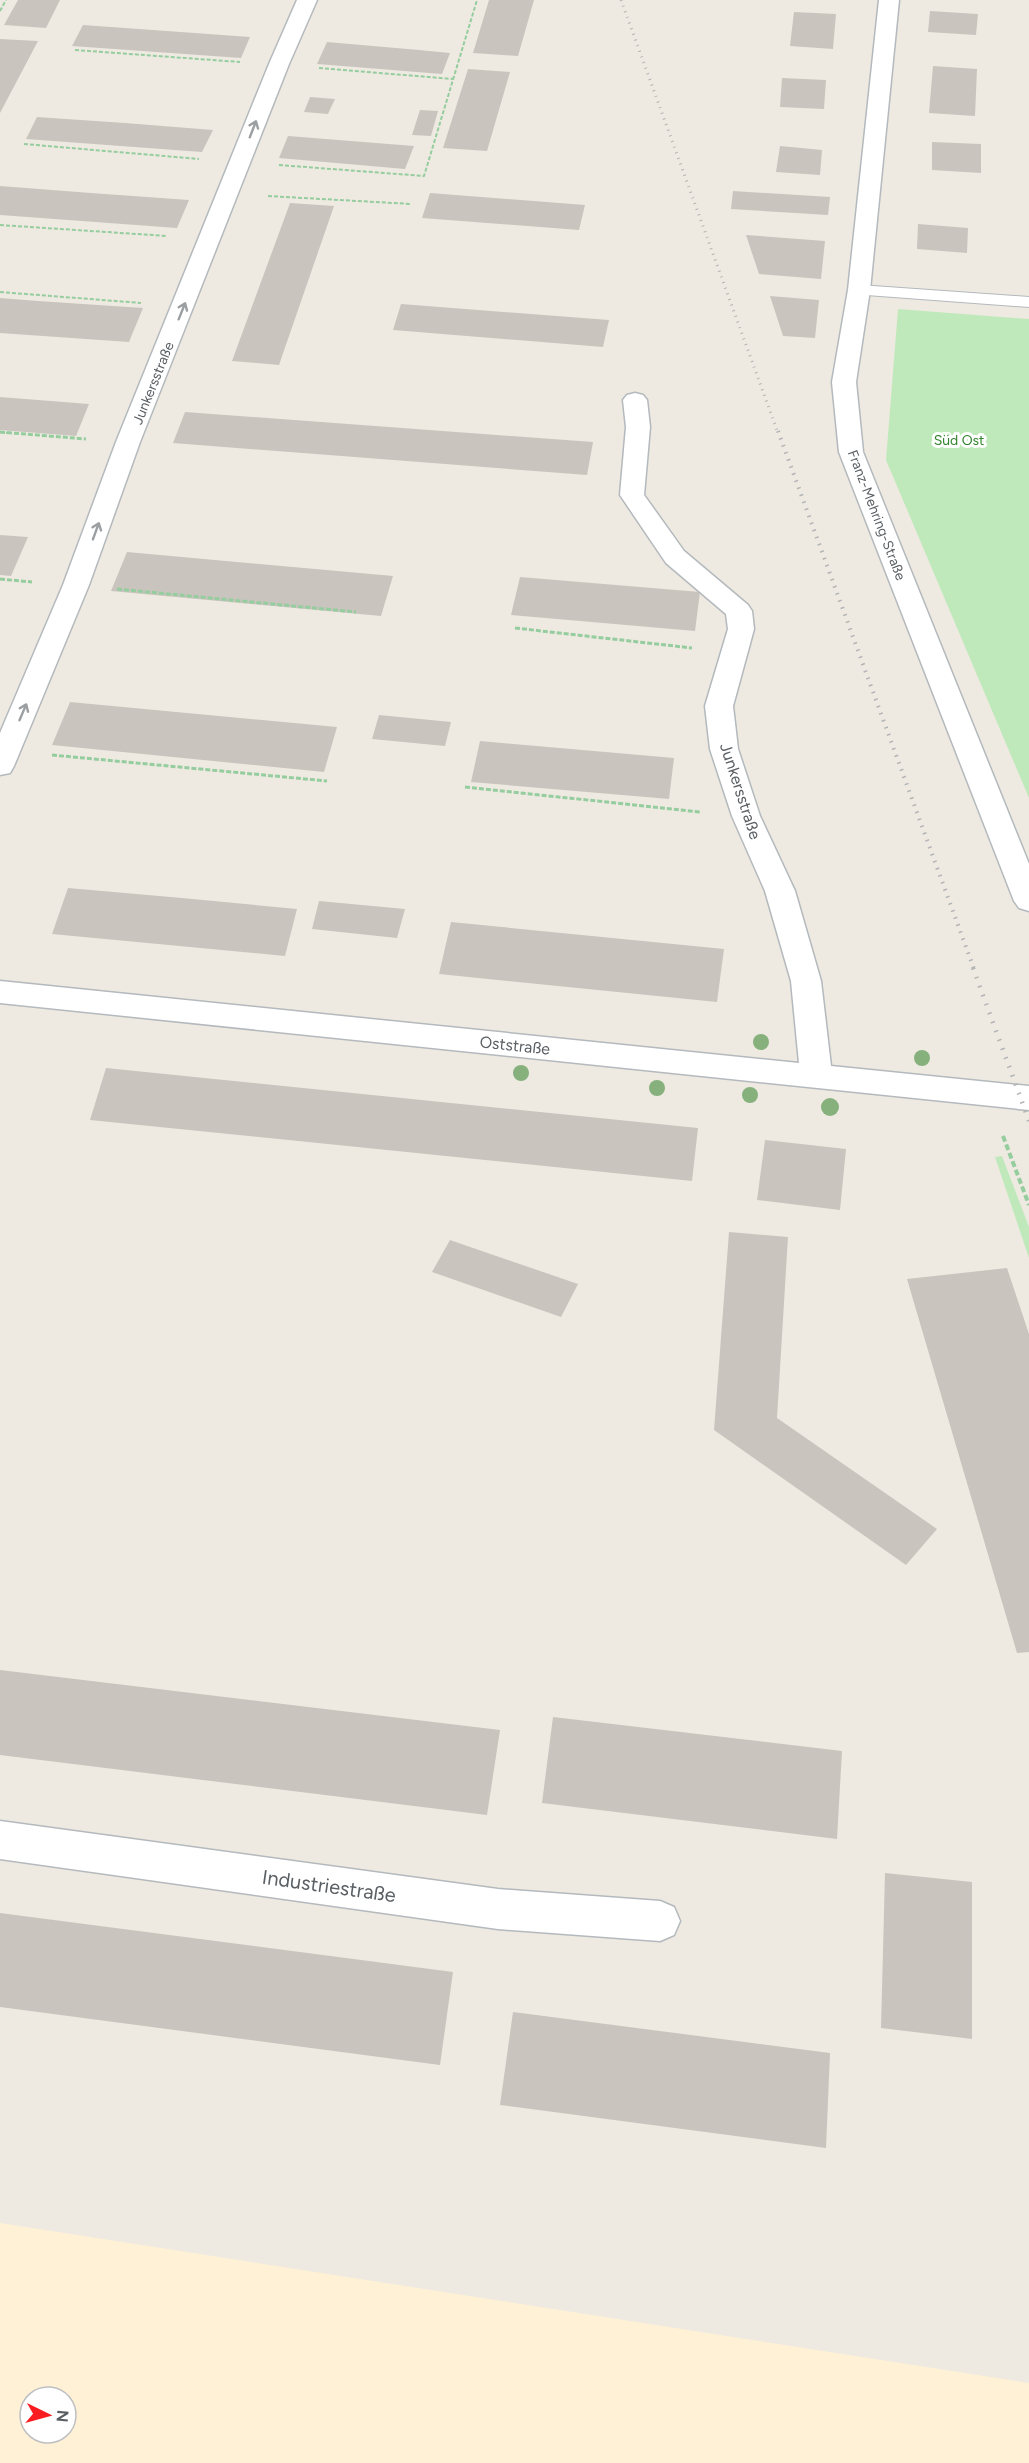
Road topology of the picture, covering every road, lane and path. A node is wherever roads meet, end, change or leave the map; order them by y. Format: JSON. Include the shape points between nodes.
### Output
{"nodes":[{"id":1,"x":6,"y":0,"type":"edge"},
{"id":2,"x":307,"y":0,"type":"edge"},
{"id":3,"x":477,"y":0,"type":"edge"},
{"id":4,"x":889,"y":0,"type":"edge"},
{"id":5,"x":0,"y":11,"type":"edge"},
{"id":6,"x":424,"y":176,"type":"dead end"},
{"id":7,"x":228,"y":193,"type":"junction"},
{"id":8,"x":411,"y":204,"type":"dead end"},
{"id":9,"x":0,"y":225,"type":"edge"},
{"id":10,"x":210,"y":239,"type":"junction"},
{"id":11,"x":859,"y":290,"type":"junction"},
{"id":12,"x":0,"y":292,"type":"edge"},
{"id":13,"x":1029,"y":302,"type":"edge"},
{"id":14,"x":184,"y":306,"type":"junction"},
{"id":15,"x":635,"y":400,"type":"dead end"},
{"id":16,"x":0,"y":432,"type":"edge"},
{"id":17,"x":128,"y":442,"type":"junction"},
{"id":18,"x":0,"y":579,"type":"edge"},
{"id":19,"x":76,"y":585,"type":"junction"},
{"id":20,"x":356,"y":612,"type":"dead end"},
{"id":21,"x":515,"y":628,"type":"dead end"},
{"id":22,"x":735,"y":652,"type":"junction"},
{"id":23,"x":3,"y":758,"type":"edge"},
{"id":24,"x":327,"y":781,"type":"dead end"},
{"id":25,"x":465,"y":787,"type":"dead end"},
{"id":26,"x":746,"y":816,"type":"junction"},
{"id":27,"x":1029,"y":901,"type":"edge"},
{"id":28,"x":0,"y":992,"type":"edge"},
{"id":29,"x":816,"y":1075,"type":"junction"},
{"id":30,"x":987,"y":1093,"type":"junction"},
{"id":31,"x":1029,"y":1098,"type":"edge"},
{"id":32,"x":1029,"y":1205,"type":"edge"},
{"id":33,"x":0,"y":1840,"type":"edge"},
{"id":34,"x":660,"y":1921,"type":"dead end"}],
"edges":[{"from":1,"to":5,"type":"path"},
{"from":7,"to":2,"type":"street","name":"Junkersstraße","one_way":true},
{"from":3,"to":6,"type":"path"},
{"from":4,"to":11,"type":"street","name":"Franz-Mehring-Straße"},
{"from":7,"to":8,"type":"path"},
{"from":7,"to":10,"type":"street","name":"Junkersstraße"},
{"from":9,"to":10,"type":"path"},
{"from":10,"to":14,"type":"street","name":"Junkersstraße"},
{"from":11,"to":13,"type":"lane"},
{"from":11,"to":27,"type":"street","name":"Franz-Mehring-Straße","via":[[844,382],[851,452]]},
{"from":12,"to":14,"type":"path"},
{"from":17,"to":14,"type":"street","name":"Junkersstraße","one_way":true},
{"from":15,"to":22,"type":"street","name":"Junkersstraße","via":[[638,427],[632,495],[675,557],[739,611],[741,630]]},
{"from":16,"to":17,"type":"path"},
{"from":19,"to":17,"type":"street","name":"Junkersstraße","one_way":true},
{"from":18,"to":19,"type":"path"},
{"from":19,"to":20,"type":"path"},
{"from":23,"to":19,"type":"street","name":"Junkersstraße","one_way":true},
{"from":21,"to":22,"type":"path"},
{"from":22,"to":26,"type":"street","name":"Junkersstraße","via":[[719,706],[724,748]]},
{"from":23,"to":24,"type":"path"},
{"from":25,"to":26,"type":"path"},
{"from":26,"to":29,"type":"street","name":"Junkersstraße","via":[[780,891],[806,981]]},
{"from":28,"to":29,"type":"street","name":"Oststraße"},
{"from":29,"to":30,"type":"street","name":"Oststraße"},
{"from":30,"to":31,"type":"street","name":"Oststraße"},
{"from":30,"to":32,"type":"path"},
{"from":33,"to":34,"type":"street","name":"Industriestraße","via":[[498,1909]]}]}
